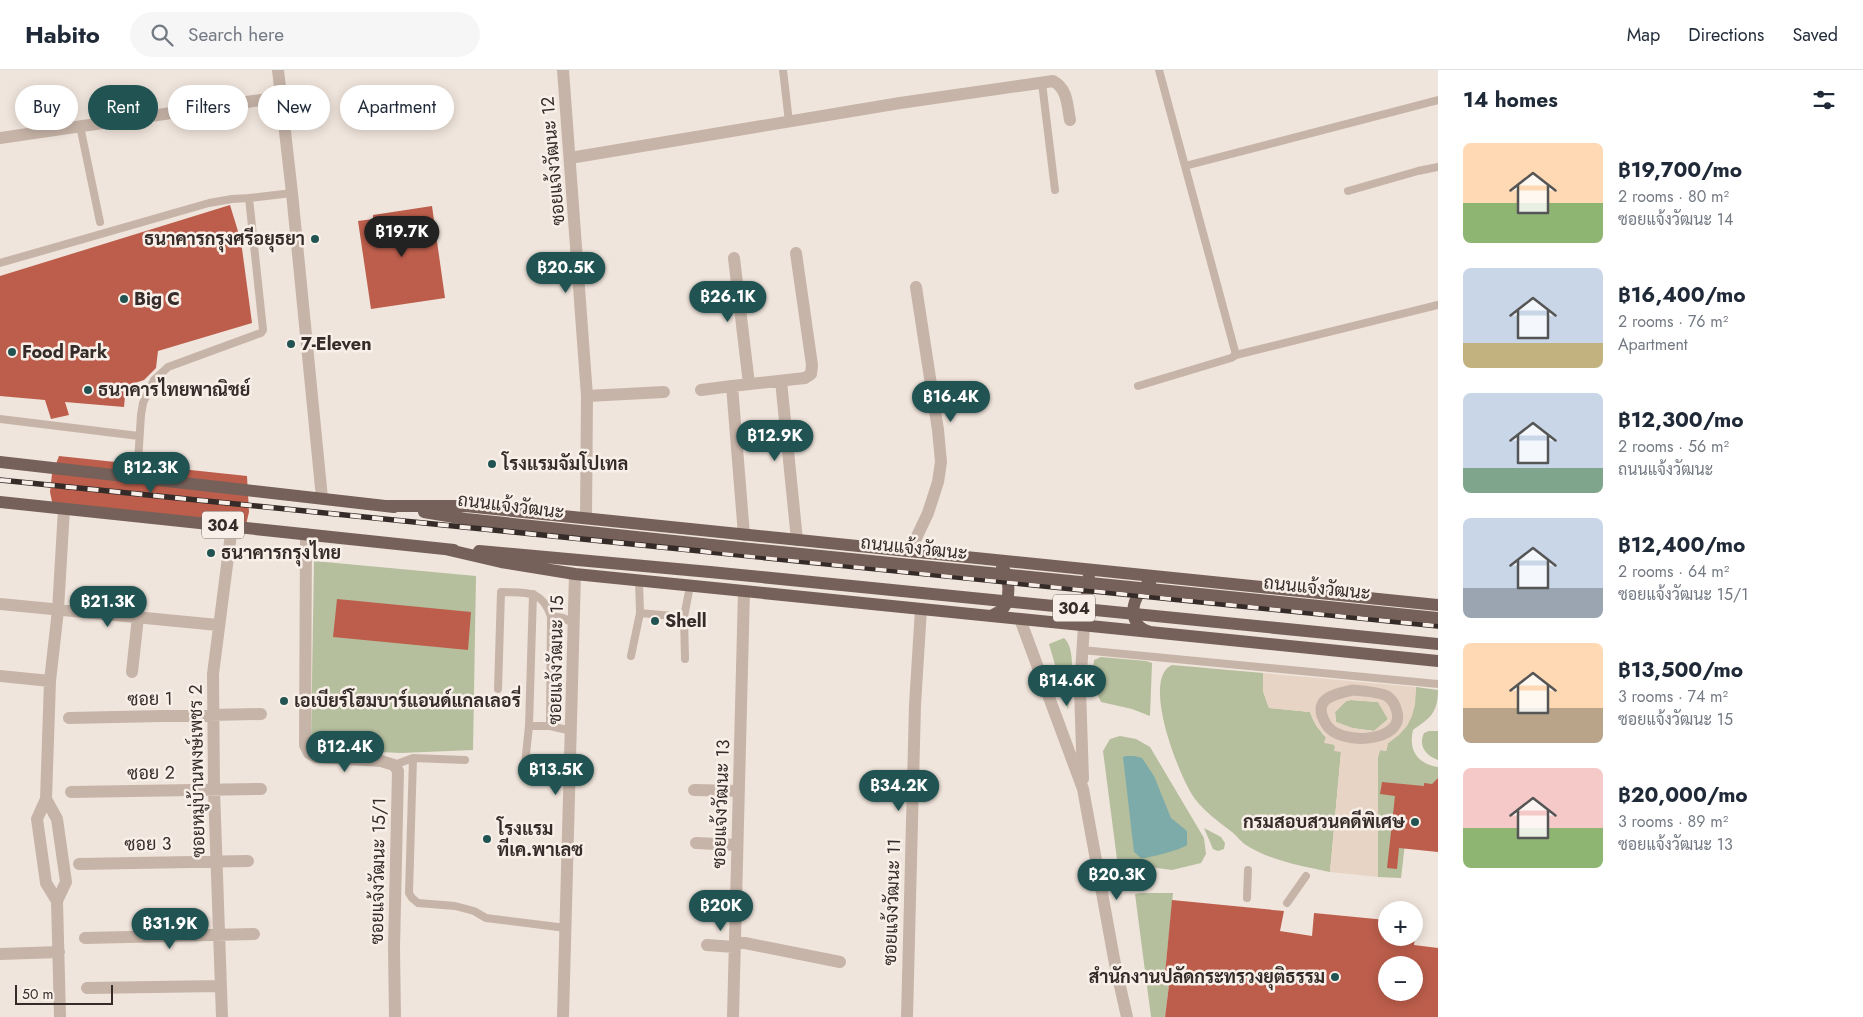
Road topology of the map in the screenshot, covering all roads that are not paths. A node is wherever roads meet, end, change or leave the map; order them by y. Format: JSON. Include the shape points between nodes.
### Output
{"nodes":[{"id":1,"x":278,"y":70,"type":"edge"},
{"id":2,"x":563,"y":70,"type":"edge"},
{"id":3,"x":783,"y":70,"type":"edge"},
{"id":4,"x":1159,"y":70,"type":"edge"},
{"id":5,"x":1042,"y":83,"type":"junction"},
{"id":6,"x":280,"y":85,"type":"edge"},
{"id":7,"x":258,"y":100,"type":"edge"},
{"id":8,"x":1438,"y":100,"type":"edge"},
{"id":9,"x":1070,"y":120,"type":"dead end"},
{"id":10,"x":789,"y":122,"type":"junction"},
{"id":11,"x":80,"y":126,"type":"junction"},
{"id":12,"x":285,"y":130,"type":"edge"},
{"id":13,"x":0,"y":138,"type":"edge"},
{"id":14,"x":570,"y":158,"type":"junction"},
{"id":15,"x":1185,"y":166,"type":"junction"},
{"id":16,"x":1438,"y":167,"type":"edge"},
{"id":17,"x":1055,"y":190,"type":"dead end"},
{"id":18,"x":1348,"y":191,"type":"dead end"},
{"id":19,"x":292,"y":193,"type":"junction"},
{"id":20,"x":249,"y":198,"type":"junction"},
{"id":21,"x":100,"y":222,"type":"dead end"},
{"id":22,"x":796,"y":253,"type":"dead end"},
{"id":23,"x":734,"y":258,"type":"dead end"},
{"id":24,"x":0,"y":263,"type":"edge"},
{"id":25,"x":916,"y":287,"type":"dead end"},
{"id":26,"x":1438,"y":305,"type":"edge"},
{"id":27,"x":1236,"y":355,"type":"junction"},
{"id":28,"x":781,"y":381,"type":"junction"},
{"id":29,"x":749,"y":384,"type":"junction"},
{"id":30,"x":732,"y":386,"type":"junction"},
{"id":31,"x":1138,"y":386,"type":"dead end"},
{"id":32,"x":701,"y":390,"type":"dead end"},
{"id":33,"x":664,"y":392,"type":"dead end"},
{"id":34,"x":587,"y":396,"type":"junction"},
{"id":35,"x":0,"y":419,"type":"edge"},
{"id":36,"x":139,"y":436,"type":"junction"},
{"id":37,"x":0,"y":462,"type":"edge"},
{"id":38,"x":137,"y":477,"type":"junction"},
{"id":39,"x":322,"y":498,"type":"junction"},
{"id":40,"x":0,"y":502,"type":"edge"},
{"id":41,"x":387,"y":506,"type":"junction"},
{"id":42,"x":64,"y":509,"type":"junction"},
{"id":43,"x":586,"y":518,"type":"junction"},
{"id":44,"x":232,"y":526,"type":"junction"},
{"id":45,"x":306,"y":534,"type":"junction"},
{"id":46,"x":744,"y":535,"type":"junction"},
{"id":47,"x":797,"y":540,"type":"junction"},
{"id":48,"x":445,"y":549,"type":"junction"},
{"id":49,"x":910,"y":551,"type":"junction"},
{"id":50,"x":992,"y":559,"type":"junction"},
{"id":51,"x":1090,"y":569,"type":"junction"},
{"id":52,"x":575,"y":574,"type":"junction"},
{"id":53,"x":1161,"y":576,"type":"junction"},
{"id":54,"x":639,"y":581,"type":"junction"},
{"id":55,"x":690,"y":586,"type":"junction"},
{"id":56,"x":744,"y":591,"type":"junction"},
{"id":57,"x":534,"y":594,"type":"junction"},
{"id":58,"x":0,"y":604,"type":"edge"},
{"id":59,"x":1438,"y":605,"type":"edge"},
{"id":60,"x":921,"y":609,"type":"junction"},
{"id":61,"x":58,"y":610,"type":"junction"},
{"id":62,"x":640,"y":614,"type":"junction"},
{"id":63,"x":551,"y":616,"type":"junction"},
{"id":64,"x":991,"y":616,"type":"junction"},
{"id":65,"x":138,"y":617,"type":"junction"},
{"id":66,"x":684,"y":617,"type":"junction"},
{"id":67,"x":1438,"y":618,"type":"edge"},
{"id":68,"x":1020,"y":619,"type":"junction"},
{"id":69,"x":574,"y":623,"type":"junction"},
{"id":70,"x":218,"y":625,"type":"junction"},
{"id":71,"x":1084,"y":625,"type":"junction"},
{"id":72,"x":1150,"y":632,"type":"junction"},
{"id":73,"x":1438,"y":644,"type":"edge"},
{"id":74,"x":1082,"y":650,"type":"junction"},
{"id":75,"x":631,"y":656,"type":"dead end"},
{"id":76,"x":685,"y":659,"type":"dead end"},
{"id":77,"x":1438,"y":661,"type":"edge"},
{"id":78,"x":132,"y":672,"type":"dead end"},
{"id":79,"x":0,"y":676,"type":"edge"},
{"id":80,"x":50,"y":681,"type":"junction"},
{"id":81,"x":1438,"y":684,"type":"edge"},
{"id":82,"x":498,"y":689,"type":"dead end"},
{"id":83,"x":261,"y":714,"type":"dead end"},
{"id":84,"x":212,"y":715,"type":"junction"},
{"id":85,"x":69,"y":718,"type":"dead end"},
{"id":86,"x":530,"y":726,"type":"junction"},
{"id":87,"x":550,"y":726,"type":"junction"},
{"id":88,"x":572,"y":731,"type":"junction"},
{"id":89,"x":1354,"y":739,"type":"joint"},
{"id":90,"x":413,"y":758,"type":"junction"},
{"id":91,"x":465,"y":760,"type":"dead end"},
{"id":92,"x":394,"y":765,"type":"junction"},
{"id":93,"x":555,"y":768,"type":"dead end"},
{"id":94,"x":260,"y":788,"type":"dead end"},
{"id":95,"x":1083,"y":789,"type":"junction"},
{"id":96,"x":214,"y":790,"type":"junction"},
{"id":97,"x":694,"y":790,"type":"dead end"},
{"id":98,"x":739,"y":791,"type":"junction"},
{"id":99,"x":71,"y":792,"type":"dead end"},
{"id":100,"x":46,"y":799,"type":"junction"},
{"id":101,"x":696,"y":843,"type":"dead end"},
{"id":102,"x":737,"y":845,"type":"junction"},
{"id":103,"x":216,"y":860,"type":"junction"},
{"id":104,"x":248,"y":861,"type":"dead end"},
{"id":105,"x":79,"y":864,"type":"dead end"},
{"id":106,"x":1248,"y":870,"type":"dead end"},
{"id":107,"x":1306,"y":876,"type":"dead end"},
{"id":108,"x":1247,"y":898,"type":"dead end"},
{"id":109,"x":57,"y":901,"type":"junction"},
{"id":110,"x":1287,"y":903,"type":"dead end"},
{"id":111,"x":566,"y":928,"type":"junction"},
{"id":112,"x":254,"y":934,"type":"dead end"},
{"id":113,"x":218,"y":936,"type":"junction"},
{"id":114,"x":85,"y":938,"type":"dead end"},
{"id":115,"x":734,"y":944,"type":"junction"},
{"id":116,"x":708,"y":945,"type":"dead end"},
{"id":117,"x":60,"y":952,"type":"junction"},
{"id":118,"x":0,"y":954,"type":"edge"},
{"id":119,"x":840,"y":962,"type":"dead end"},
{"id":120,"x":220,"y":986,"type":"junction"},
{"id":121,"x":87,"y":988,"type":"dead end"},
{"id":122,"x":60,"y":1017,"type":"edge"},
{"id":123,"x":222,"y":1017,"type":"edge"},
{"id":124,"x":395,"y":1017,"type":"edge"},
{"id":125,"x":564,"y":1017,"type":"edge"},
{"id":126,"x":732,"y":1017,"type":"edge"},
{"id":127,"x":907,"y":1017,"type":"edge"},
{"id":128,"x":1127,"y":1017,"type":"edge"}],
"edges":[{"from":1,"to":6,"type":"street"},
{"from":2,"to":14,"type":"street","name":"ซอยแจ้งวัฒนะ 12"},
{"from":3,"to":10,"type":"lane"},
{"from":4,"to":15,"type":"lane"},
{"from":5,"to":9,"type":"street","via":[[1053,81],[1061,85]]},
{"from":5,"to":10,"type":"street"},
{"from":5,"to":17,"type":"lane"},
{"from":7,"to":11,"type":"street"},
{"from":8,"to":15,"type":"lane"},
{"from":10,"to":14,"type":"street"},
{"from":11,"to":13,"type":"street"},
{"from":11,"to":21,"type":"lane"},
{"from":12,"to":19,"type":"street"},
{"from":14,"to":34,"type":"street","name":"ซอยแจ้งวัฒนะ 12"},
{"from":15,"to":27,"type":"lane"},
{"from":16,"to":18,"type":"lane"},
{"from":19,"to":20,"type":"lane"},
{"from":19,"to":39,"type":"street"},
{"from":20,"to":24,"type":"lane","via":[[209,202]]},
{"from":20,"to":36,"type":"lane","via":[[263,330],[161,372],[143,403]]},
{"from":22,"to":28,"type":"street","via":[[811,374],[805,378]]},
{"from":23,"to":29,"type":"street"},
{"from":25,"to":49,"type":"street","via":[[942,462],[928,513]]},
{"from":26,"to":27,"type":"lane"},
{"from":27,"to":31,"type":"lane"},
{"from":28,"to":29,"type":"street"},
{"from":28,"to":47,"type":"street"},
{"from":29,"to":30,"type":"street"},
{"from":30,"to":32,"type":"street"},
{"from":30,"to":46,"type":"street"},
{"from":33,"to":34,"type":"street"},
{"from":34,"to":43,"type":"street","name":"ซอยแจ้งวัฒนะ 12"},
{"from":35,"to":36,"type":"lane"},
{"from":36,"to":38,"type":"lane"},
{"from":37,"to":38,"type":"main road","name":"ถนนแจ้งวัฒนะ","number":"304"},
{"from":38,"to":39,"type":"main road","name":"ถนนแจ้งวัฒนะ","number":"304"},
{"from":39,"to":41,"type":"main road","name":"ถนนแจ้งวัฒนะ","number":"304"},
{"from":40,"to":42,"type":"main road","number":"304"},
{"from":41,"to":43,"type":"main road","name":"ถนนแจ้งวัฒนะ","number":"304","via":[[464,506]]},
{"from":41,"to":67,"type":"main road","name":"ถนนแจ้งวัฒนะ","number":"304","bridge":true,"via":[[466,519]]},
{"from":42,"to":44,"type":"main road","number":"304"},
{"from":42,"to":61,"type":"street"},
{"from":43,"to":46,"type":"main road","name":"ถนนแจ้งวัฒนะ","number":"304"},
{"from":44,"to":45,"type":"main road","number":"304"},
{"from":44,"to":70,"type":"street","name":"ซอยหมู่บ้านพงษ์เพชร 2"},
{"from":45,"to":48,"type":"main road","number":"304"},
{"from":45,"to":92,"type":"street","via":[[304,745],[316,757],[381,761]]},
{"from":46,"to":47,"type":"main road","name":"ถนนแจ้งวัฒนะ","number":"304"},
{"from":47,"to":49,"type":"main road","name":"ถนนแจ้งวัฒนะ","number":"304"},
{"from":48,"to":52,"type":"main road","number":"304"},
{"from":48,"to":73,"type":"main road","number":"304","bridge":true},
{"from":49,"to":50,"type":"main road","name":"ถนนแจ้งวัฒนะ","number":"304"},
{"from":50,"to":51,"type":"main road","name":"ถนนแจ้งวัฒนะ","number":"304"},
{"from":50,"to":64,"type":"main road","via":[[1004,571],[1008,590],[1002,610]]},
{"from":51,"to":53,"type":"main road","name":"ถนนแจ้งวัฒนะ","number":"304"},
{"from":51,"to":71,"type":"main road"},
{"from":52,"to":54,"type":"main road","number":"304"},
{"from":52,"to":69,"type":"street","name":"ซอยแจ้งวัฒนะ 15"},
{"from":53,"to":59,"type":"main road","name":"ถนนแจ้งวัฒนะ","number":"304"},
{"from":53,"to":72,"type":"main road","via":[[1146,585],[1134,604],[1139,626]]},
{"from":54,"to":55,"type":"main road","number":"304"},
{"from":54,"to":62,"type":"lane"},
{"from":55,"to":56,"type":"main road","number":"304"},
{"from":55,"to":66,"type":"lane"},
{"from":56,"to":60,"type":"main road","number":"304"},
{"from":56,"to":98,"type":"street","name":"ซอยแจ้งวัฒนะ 13"},
{"from":57,"to":63,"type":"lane","via":[[546,604]]},
{"from":57,"to":82,"type":"lane","via":[[501,592]]},
{"from":57,"to":86,"type":"lane"},
{"from":58,"to":61,"type":"street"},
{"from":60,"to":64,"type":"main road","number":"304"},
{"from":60,"to":127,"type":"street","name":"ซอยแจ้งวัฒนะ 11","via":[[915,705]]},
{"from":61,"to":65,"type":"street"},
{"from":61,"to":80,"type":"street"},
{"from":62,"to":66,"type":"lane"},
{"from":62,"to":75,"type":"lane"},
{"from":63,"to":69,"type":"lane"},
{"from":63,"to":87,"type":"lane"},
{"from":64,"to":68,"type":"main road","number":"304"},
{"from":65,"to":70,"type":"street"},
{"from":65,"to":78,"type":"street"},
{"from":66,"to":76,"type":"lane"},
{"from":68,"to":71,"type":"main road","number":"304"},
{"from":68,"to":95,"type":"street"},
{"from":69,"to":88,"type":"street","name":"ซอยแจ้งวัฒนะ 15"},
{"from":70,"to":84,"type":"street","name":"ซอยหมู่บ้านพงษ์เพชร 2"},
{"from":71,"to":72,"type":"main road","number":"304"},
{"from":71,"to":74,"type":"street"},
{"from":72,"to":77,"type":"main road","number":"304"},
{"from":74,"to":81,"type":"lane"},
{"from":74,"to":95,"type":"street"},
{"from":79,"to":80,"type":"street"},
{"from":80,"to":100,"type":"street"},
{"from":83,"to":84,"type":"street","name":"ซอย 1"},
{"from":84,"to":85,"type":"street","name":"ซอย 1"},
{"from":84,"to":96,"type":"street","name":"ซอยหมู่บ้านพงษ์เพชร 2"},
{"from":86,"to":87,"type":"lane"},
{"from":86,"to":93,"type":"lane","via":[[525,764],[528,768]]},
{"from":87,"to":88,"type":"lane"},
{"from":88,"to":111,"type":"street","name":"ซอยแจ้งวัฒนะ 15"},
{"from":89,"to":89,"type":"street","via":[[1336,734],[1326,726],[1320,712],[1322,703],[1333,694],[1353,690],[1386,696],[1396,705],[1398,715],[1394,726],[1374,738]]},
{"from":90,"to":91,"type":"lane"},
{"from":90,"to":92,"type":"lane"},
{"from":90,"to":111,"type":"lane","via":[[409,893],[412,898],[420,903],[474,911],[486,918]]},
{"from":92,"to":124,"type":"street","name":"ซอยแจ้งวัฒนะ 15/1","via":[[398,771]]},
{"from":94,"to":96,"type":"street","name":"ซอย 2"},
{"from":95,"to":128,"type":"street"},
{"from":96,"to":99,"type":"street","name":"ซอย 2"},
{"from":96,"to":103,"type":"street","name":"ซอยหมู่บ้านพงษ์เพชร 2"},
{"from":97,"to":98,"type":"street"},
{"from":98,"to":102,"type":"street","name":"ซอยแจ้งวัฒนะ 13"},
{"from":100,"to":109,"type":"street","via":[[38,819],[46,883]]},
{"from":100,"to":109,"type":"street","via":[[57,819],[66,882]]},
{"from":101,"to":102,"type":"street"},
{"from":102,"to":115,"type":"street","name":"ซอยแจ้งวัฒนะ 13"},
{"from":103,"to":104,"type":"street","name":"ซอย 3"},
{"from":103,"to":105,"type":"street","name":"ซอย 3"},
{"from":103,"to":113,"type":"street","name":"ซอยหมู่บ้านพงษ์เพชร 2"},
{"from":106,"to":108,"type":"lane"},
{"from":107,"to":110,"type":"lane"},
{"from":109,"to":117,"type":"street"},
{"from":111,"to":125,"type":"street","name":"ซอยแจ้งวัฒนะ 15"},
{"from":112,"to":113,"type":"street"},
{"from":113,"to":114,"type":"street"},
{"from":113,"to":120,"type":"street","name":"ซอยหมู่บ้านพงษ์เพชร 2"},
{"from":115,"to":116,"type":"street"},
{"from":115,"to":119,"type":"street"},
{"from":115,"to":126,"type":"street","name":"ซอยแจ้งวัฒนะ 13"},
{"from":117,"to":118,"type":"street"},
{"from":117,"to":122,"type":"street"},
{"from":120,"to":121,"type":"street"},
{"from":120,"to":123,"type":"street","name":"ซอยหมู่บ้านพงษ์เพชร 2"}]}
